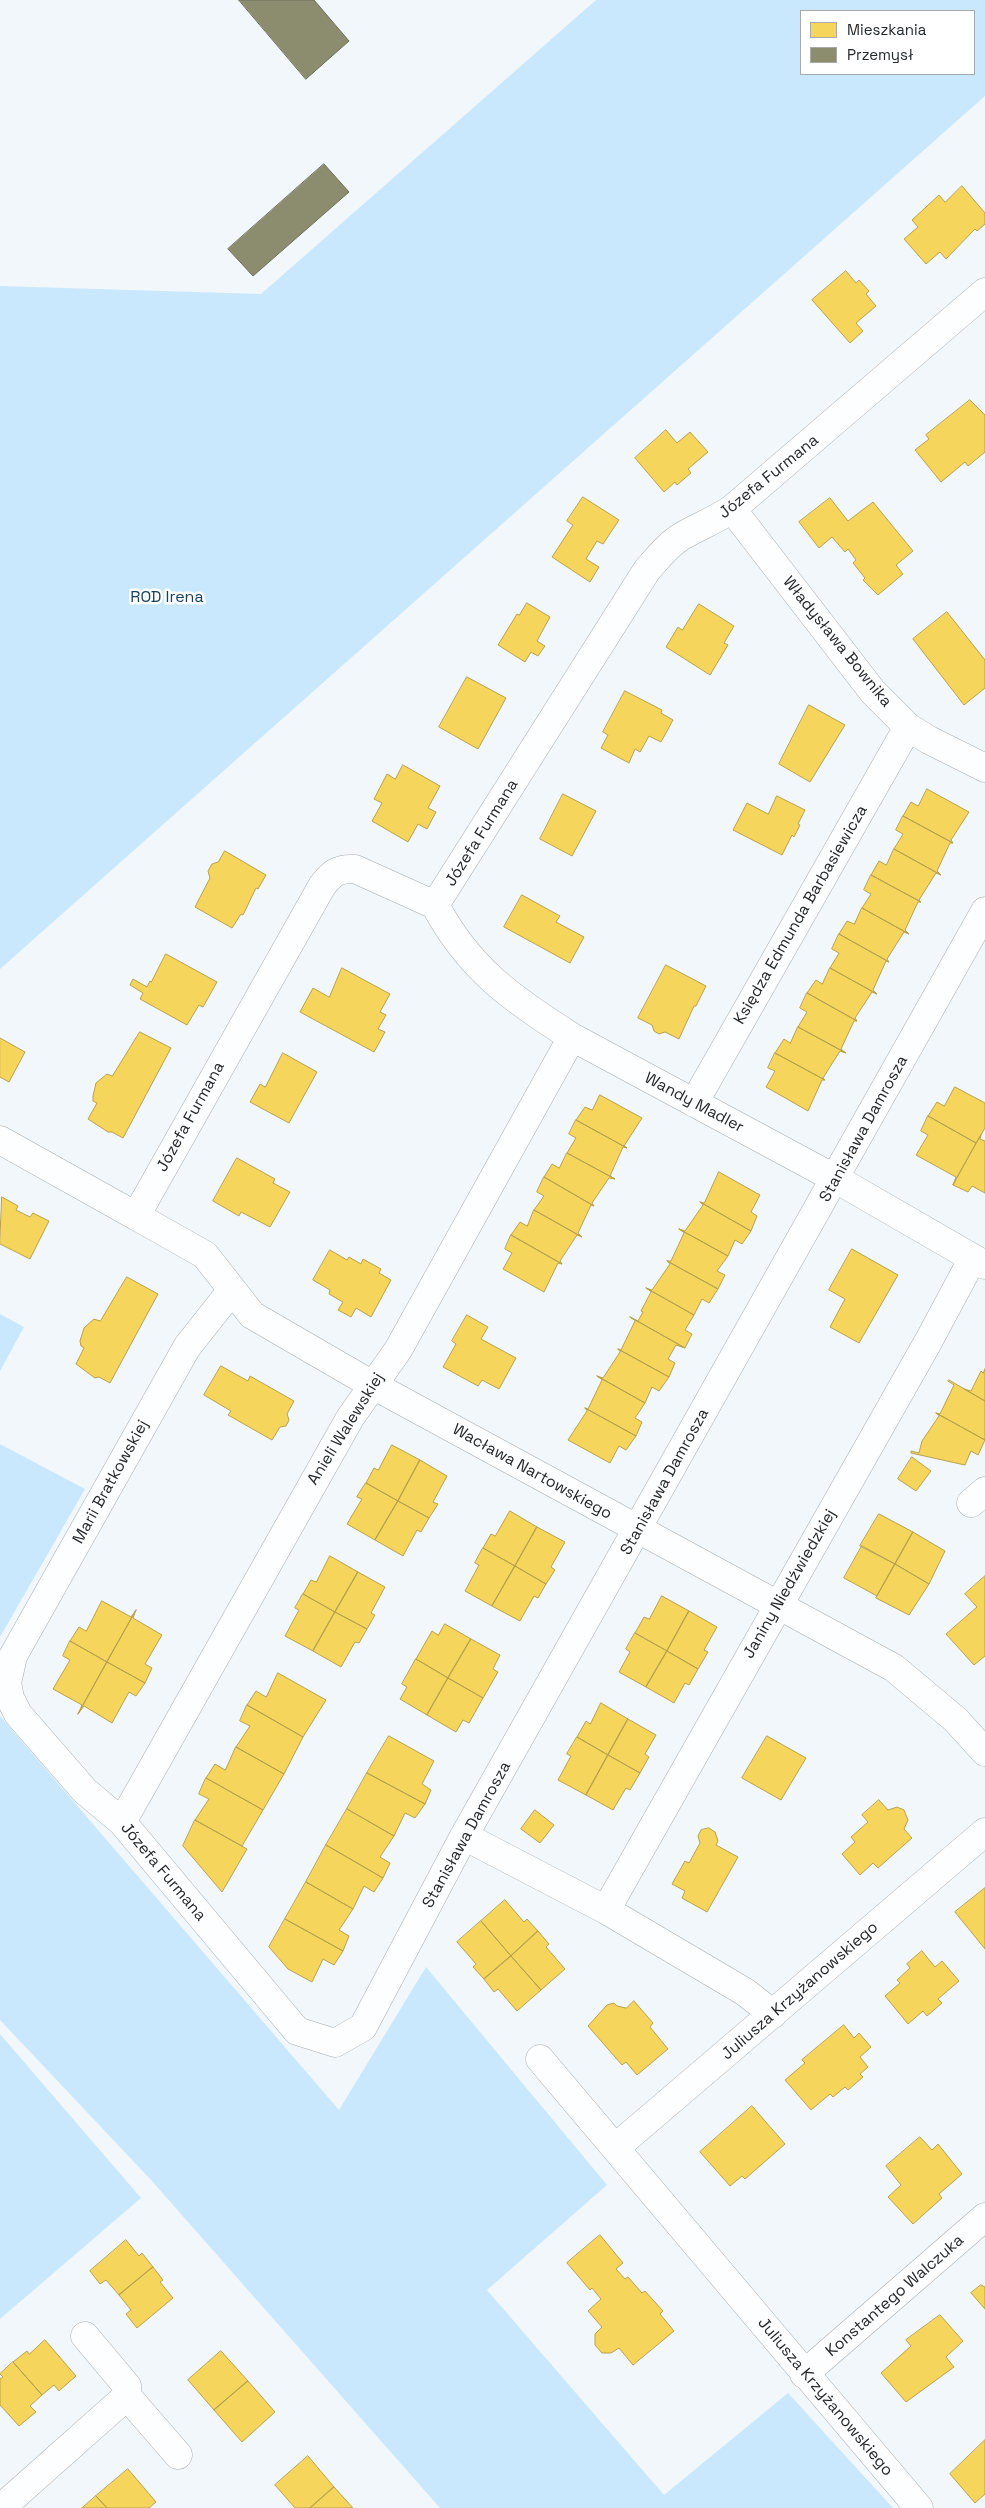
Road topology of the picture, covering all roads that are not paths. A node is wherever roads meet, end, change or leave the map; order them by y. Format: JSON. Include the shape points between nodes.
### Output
{"nodes":[{"id":1,"x":985,"y":292,"type":"edge"},
{"id":2,"x":732,"y":509,"type":"junction"},
{"id":3,"x":908,"y":726,"type":"junction"},
{"id":4,"x":985,"y":768,"type":"edge"},
{"id":5,"x":436,"y":904,"type":"junction"},
{"id":6,"x":985,"y":910,"type":"edge"},
{"id":7,"x":572,"y":1037,"type":"junction"},
{"id":8,"x":694,"y":1104,"type":"junction"},
{"id":9,"x":0,"y":1140,"type":"edge"},
{"id":10,"x":836,"y":1179,"type":"junction"},
{"id":11,"x":136,"y":1216,"type":"junction"},
{"id":12,"x":979,"y":1262,"type":"edge"},
{"id":13,"x":232,"y":1290,"type":"junction"},
{"id":14,"x":371,"y":1384,"type":"junction"},
{"id":15,"x":639,"y":1530,"type":"junction"},
{"id":16,"x":779,"y":1603,"type":"junction"},
{"id":17,"x":7,"y":1683,"type":"joint"},
{"id":18,"x":985,"y":1752,"type":"edge"},
{"id":19,"x":122,"y":1822,"type":"junction"},
{"id":20,"x":985,"y":1832,"type":"edge"},
{"id":21,"x":464,"y":1836,"type":"junction"},
{"id":22,"x":606,"y":1910,"type":"junction"},
{"id":23,"x":773,"y":2014,"type":"junction"},
{"id":24,"x":335,"y":2043,"type":"joint"},
{"id":25,"x":540,"y":2059,"type":"dead end"},
{"id":26,"x":615,"y":2148,"type":"junction"},
{"id":27,"x":985,"y":2217,"type":"edge"},
{"id":28,"x":85,"y":2336,"type":"dead end"},
{"id":29,"x":804,"y":2374,"type":"junction"},
{"id":30,"x":127,"y":2396,"type":"junction"},
{"id":31,"x":178,"y":2455,"type":"dead end"},
{"id":32,"x":1,"y":2508,"type":"edge"},
{"id":33,"x":919,"y":2508,"type":"edge"}],
"edges":[{"from":1,"to":2,"type":"street","name":"Józefa Furmana"},
{"from":2,"to":3,"type":"street","name":"Władysława Bownika","via":[[873,692]]},
{"from":2,"to":5,"type":"street","name":"Józefa Furmana","via":[[682,535],[647,570]]},
{"from":3,"to":4,"type":"street","name":"Władysława Bownika"},
{"from":3,"to":8,"type":"street","name":"Księdza Edmunda Barbasiewicza"},
{"from":5,"to":7,"type":"street","name":"Wandy Madler","via":[[451,934],[473,961],[532,1012]]},
{"from":5,"to":11,"type":"street","name":"Józefa Furmana","via":[[355,869],[341,868],[331,874]]},
{"from":6,"to":10,"type":"street","name":"Stanisława Damrosza"},
{"from":7,"to":8,"type":"street","name":"Wandy Madler"},
{"from":7,"to":14,"type":"street","name":"Anieli Walewskiej","via":[[398,1350]]},
{"from":8,"to":10,"type":"street","name":"Wandy Madler"},
{"from":9,"to":11,"type":"street"},
{"from":10,"to":12,"type":"street","name":"Wandy Madler"},
{"from":10,"to":15,"type":"street","name":"Stanisława Damrosza"},
{"from":11,"to":13,"type":"street","name":"Wacława Nartowskiego","via":[[205,1255]]},
{"from":12,"to":16,"type":"street","name":"Janiny Niedźwiedzkiej","via":[[928,1342]]},
{"from":13,"to":14,"type":"street","name":"Wacława Nartowskiego","via":[[252,1315]]},
{"from":13,"to":17,"type":"street","name":"Marii Bratkowskiej","via":[[182,1356],[13,1656]]},
{"from":14,"to":15,"type":"street","name":"Wacława Nartowskiego"},
{"from":14,"to":19,"type":"street","name":"Anieli Walewskiej"},
{"from":15,"to":16,"type":"street","name":"Wacława Nartowskiego"},
{"from":15,"to":21,"type":"street","name":"Stanisława Damrosza"},
{"from":16,"to":18,"type":"street","name":"Wacława Nartowskiego","via":[[894,1668],[956,1720]]},
{"from":16,"to":22,"type":"street","name":"Janiny Niedźwiedzkiej"},
{"from":17,"to":19,"type":"street","name":"Józefa Furmana","via":[[18,1714],[85,1791]]},
{"from":19,"to":24,"type":"street","name":"Józefa Furmana","via":[[297,2031]]},
{"from":20,"to":23,"type":"street","name":"Juliusza Krzyżanowskiego"},
{"from":21,"to":22,"type":"street"},
{"from":21,"to":24,"type":"street","name":"Stanisława Damrosza","via":[[363,2027]]},
{"from":22,"to":23,"type":"street","via":[[745,1992]]},
{"from":23,"to":26,"type":"street","name":"Juliusza Krzyżanowskiego"},
{"from":25,"to":26,"type":"street","name":"Juliusza Krzyżanowskiego"},
{"from":26,"to":29,"type":"street","name":"Juliusza Krzyżanowskiego"},
{"from":27,"to":29,"type":"street","name":"Konstantego Walczuka"},
{"from":28,"to":30,"type":"street","via":[[127,2386]]},
{"from":29,"to":33,"type":"street","name":"Juliusza Krzyżanowskiego"},
{"from":30,"to":31,"type":"street"},
{"from":30,"to":32,"type":"street"}]}
